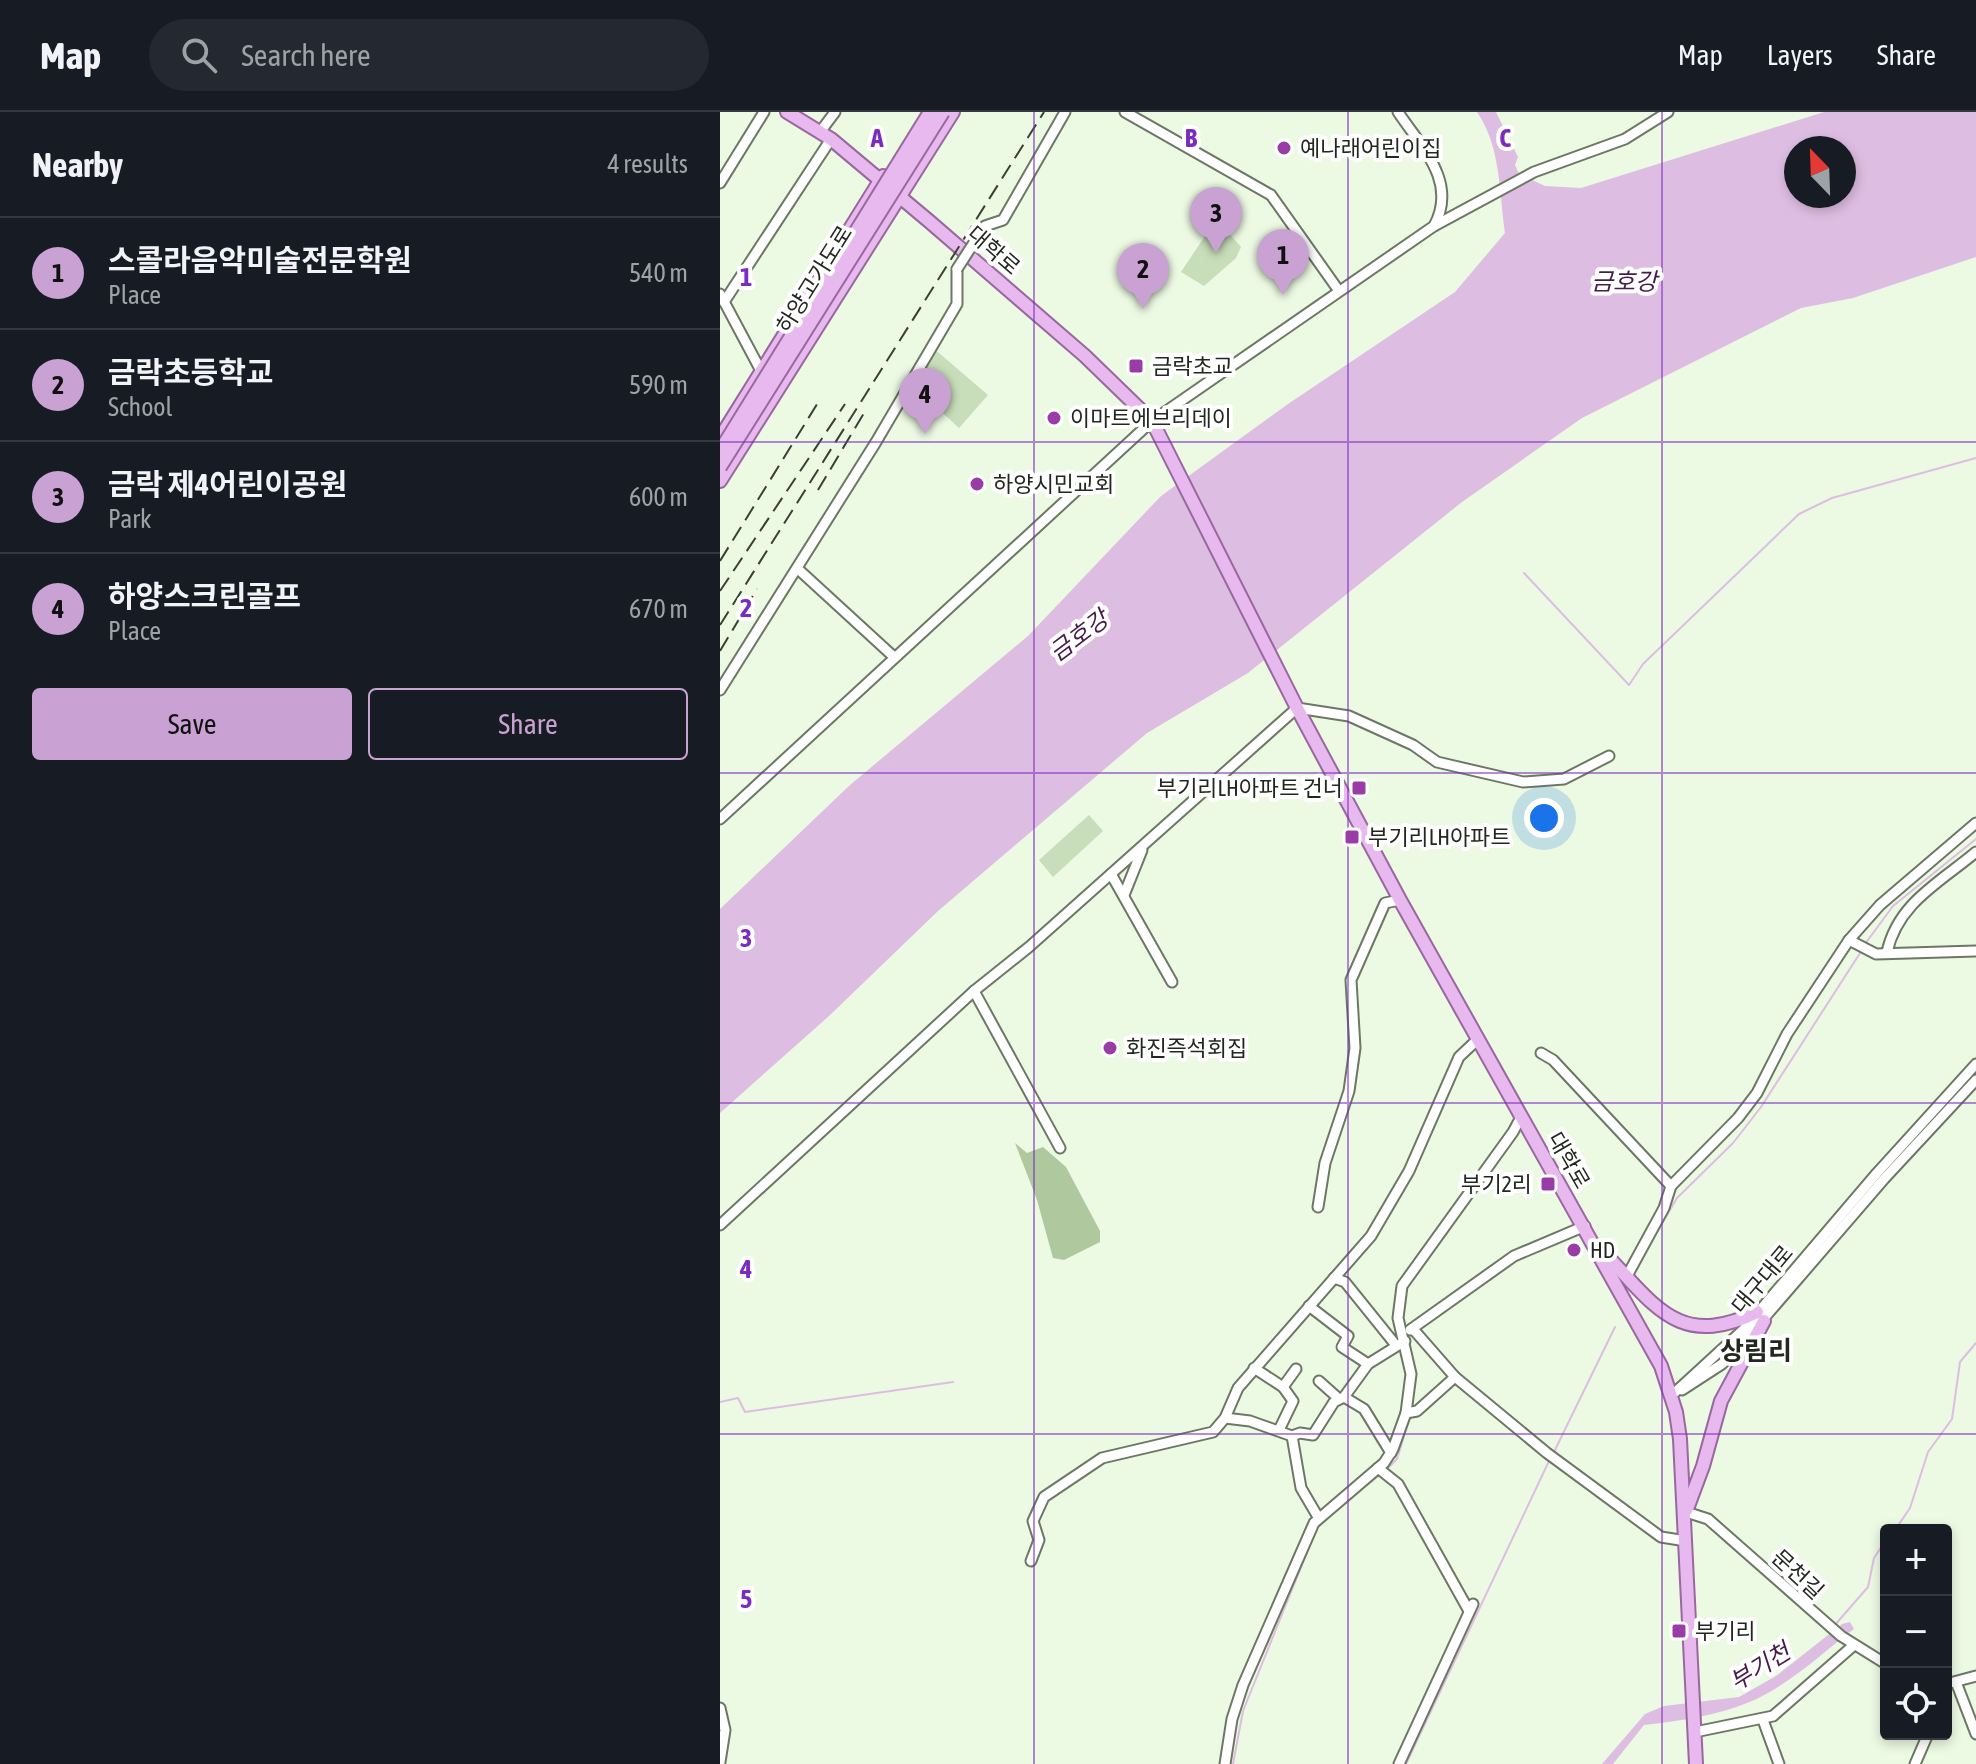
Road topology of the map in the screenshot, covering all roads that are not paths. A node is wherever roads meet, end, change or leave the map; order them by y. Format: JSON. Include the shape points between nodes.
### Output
{"nodes":[{"id":1,"x":764,"y":112,"type":"edge"},
{"id":2,"x":787,"y":112,"type":"edge"},
{"id":3,"x":835,"y":112,"type":"edge"},
{"id":4,"x":927,"y":112,"type":"edge"},
{"id":5,"x":943,"y":112,"type":"edge"},
{"id":6,"x":953,"y":112,"type":"edge"},
{"id":7,"x":1065,"y":112,"type":"edge"},
{"id":8,"x":1125,"y":112,"type":"edge"},
{"id":9,"x":1398,"y":112,"type":"edge"},
{"id":10,"x":1668,"y":112,"type":"edge"},
{"id":11,"x":825,"y":136,"type":"junction"},
{"id":12,"x":880,"y":181,"type":"junction"},
{"id":13,"x":720,"y":183,"type":"edge"},
{"id":14,"x":900,"y":197,"type":"junction"},
{"id":15,"x":1434,"y":226,"type":"junction"},
{"id":16,"x":1339,"y":291,"type":"junction"},
{"id":17,"x":722,"y":298,"type":"edge"},
{"id":18,"x":761,"y":371,"type":"junction"},
{"id":19,"x":1152,"y":421,"type":"junction"},
{"id":20,"x":720,"y":438,"type":"edge"},
{"id":21,"x":720,"y":451,"type":"edge"},
{"id":22,"x":720,"y":467,"type":"edge"},
{"id":23,"x":720,"y":481,"type":"edge"},
{"id":24,"x":798,"y":569,"type":"junction"},
{"id":25,"x":894,"y":657,"type":"junction"},
{"id":26,"x":720,"y":690,"type":"edge"},
{"id":27,"x":1297,"y":708,"type":"junction"},
{"id":28,"x":1609,"y":756,"type":"dead end"},
{"id":29,"x":720,"y":819,"type":"edge"},
{"id":30,"x":1976,"y":823,"type":"edge"},
{"id":31,"x":1144,"y":844,"type":"junction"},
{"id":32,"x":1976,"y":852,"type":"edge"},
{"id":33,"x":1111,"y":874,"type":"junction"},
{"id":34,"x":1124,"y":895,"type":"junction"},
{"id":35,"x":1400,"y":900,"type":"junction"},
{"id":36,"x":1857,"y":945,"type":"junction"},
{"id":37,"x":1976,"y":951,"type":"edge"},
{"id":38,"x":1887,"y":952,"type":"junction"},
{"id":39,"x":1172,"y":982,"type":"dead end"},
{"id":40,"x":974,"y":991,"type":"junction"},
{"id":41,"x":1477,"y":1040,"type":"junction"},
{"id":42,"x":1541,"y":1053,"type":"dead end"},
{"id":43,"x":1976,"y":1064,"type":"edge"},
{"id":44,"x":1976,"y":1080,"type":"edge"},
{"id":45,"x":1521,"y":1117,"type":"junction"},
{"id":46,"x":1060,"y":1148,"type":"dead end"},
{"id":47,"x":1671,"y":1186,"type":"junction"},
{"id":48,"x":1318,"y":1207,"type":"dead end"},
{"id":49,"x":720,"y":1225,"type":"edge"},
{"id":50,"x":1585,"y":1226,"type":"junction"},
{"id":51,"x":1595,"y":1243,"type":"junction"},
{"id":52,"x":1627,"y":1276,"type":"junction"},
{"id":53,"x":1334,"y":1278,"type":"junction"},
{"id":54,"x":1309,"y":1306,"type":"junction"},
{"id":55,"x":1761,"y":1316,"type":"junction"},
{"id":56,"x":1413,"y":1329,"type":"junction"},
{"id":57,"x":1401,"y":1340,"type":"junction"},
{"id":58,"x":1368,"y":1364,"type":"junction"},
{"id":59,"x":1254,"y":1368,"type":"junction"},
{"id":60,"x":1296,"y":1369,"type":"dead end"},
{"id":61,"x":1455,"y":1377,"type":"junction"},
{"id":62,"x":1319,"y":1381,"type":"dead end"},
{"id":63,"x":1283,"y":1387,"type":"junction"},
{"id":64,"x":1671,"y":1396,"type":"junction"},
{"id":65,"x":1341,"y":1398,"type":"junction"},
{"id":66,"x":1406,"y":1413,"type":"junction"},
{"id":67,"x":1225,"y":1418,"type":"junction"},
{"id":68,"x":1279,"y":1430,"type":"junction"},
{"id":69,"x":1292,"y":1436,"type":"junction"},
{"id":70,"x":1391,"y":1453,"type":"junction"},
{"id":71,"x":1378,"y":1468,"type":"junction"},
{"id":72,"x":1686,"y":1512,"type":"junction"},
{"id":73,"x":1318,"y":1517,"type":"junction"},
{"id":74,"x":1686,"y":1541,"type":"junction"},
{"id":75,"x":1031,"y":1561,"type":"dead end"},
{"id":76,"x":1854,"y":1645,"type":"junction"},
{"id":77,"x":1880,"y":1660,"type":"edge"},
{"id":78,"x":1976,"y":1676,"type":"edge"},
{"id":79,"x":1952,"y":1683,"type":"edge"},
{"id":80,"x":1952,"y":1685,"type":"edge"},
{"id":81,"x":720,"y":1708,"type":"edge"},
{"id":82,"x":1763,"y":1720,"type":"junction"},
{"id":83,"x":1695,"y":1728,"type":"junction"},
{"id":84,"x":1976,"y":1734,"type":"edge"},
{"id":85,"x":1925,"y":1740,"type":"edge"},
{"id":86,"x":720,"y":1762,"type":"edge"},
{"id":87,"x":1225,"y":1764,"type":"edge"},
{"id":88,"x":1399,"y":1764,"type":"edge"},
{"id":89,"x":1696,"y":1764,"type":"edge"},
{"id":90,"x":1779,"y":1764,"type":"edge"},
{"id":91,"x":1915,"y":1764,"type":"edge"}],
"edges":[{"from":1,"to":13,"type":"street"},
{"from":2,"to":11,"type":"main road","name":"대학로"},
{"from":3,"to":11,"type":"street"},
{"from":4,"to":12,"type":"main road"},
{"from":4,"to":21,"type":"main road","name":"하양고가도로","bridge":true},
{"from":5,"to":22,"type":"main road","name":"하양고가도로","bridge":true},
{"from":6,"to":14,"type":"main road"},
{"from":7,"to":24,"type":"street","bridge":true,"via":[[1003,220],[985,226],[957,269],[957,304]]},
{"from":8,"to":16,"type":"street","via":[[1271,195]]},
{"from":9,"to":15,"type":"street","via":[[1441,177],[1444,201]]},
{"from":10,"to":15,"type":"street","via":[[1625,139],[1534,172]]},
{"from":11,"to":12,"type":"main road","name":"대학로"},
{"from":11,"to":17,"type":"street"},
{"from":12,"to":14,"type":"main road","name":"대학로"},
{"from":12,"to":18,"type":"main road"},
{"from":14,"to":19,"type":"main road","name":"대학로","via":[[1085,356]]},
{"from":14,"to":23,"type":"main road"},
{"from":15,"to":16,"type":"street"},
{"from":16,"to":19,"type":"street"},
{"from":17,"to":18,"type":"street"},
{"from":18,"to":20,"type":"main road"},
{"from":19,"to":25,"type":"street"},
{"from":19,"to":27,"type":"main road","name":"대학로"},
{"from":24,"to":25,"type":"street"},
{"from":24,"to":26,"type":"street"},
{"from":25,"to":29,"type":"street"},
{"from":27,"to":28,"type":"street","via":[[1349,716],[1437,762],[1523,782],[1564,779]]},
{"from":27,"to":31,"type":"street"},
{"from":27,"to":35,"type":"main road","name":"대학로"},
{"from":30,"to":36,"type":"street","via":[[1880,905]]},
{"from":31,"to":33,"type":"street"},
{"from":31,"to":34,"type":"street"},
{"from":32,"to":38,"type":"street","via":[[1909,906],[1895,923]]},
{"from":33,"to":34,"type":"street"},
{"from":33,"to":40,"type":"street"},
{"from":34,"to":39,"type":"street"},
{"from":35,"to":41,"type":"main road","name":"대학로"},
{"from":35,"to":48,"type":"street","via":[[1385,903],[1351,980],[1349,1091],[1323,1171]]},
{"from":36,"to":38,"type":"street","via":[[1876,954]]},
{"from":36,"to":47,"type":"street","via":[[1787,1034],[1738,1118]]},
{"from":37,"to":38,"type":"street"},
{"from":40,"to":46,"type":"street"},
{"from":40,"to":49,"type":"street"},
{"from":41,"to":45,"type":"main road","name":"대학로"},
{"from":41,"to":53,"type":"street","via":[[1459,1057],[1409,1171],[1379,1224]]},
{"from":42,"to":47,"type":"street"},
{"from":43,"to":55,"type":"street","name":"대구대로"},
{"from":44,"to":55,"type":"street","name":"대구대로"},
{"from":45,"to":50,"type":"main road","name":"대학로"},
{"from":45,"to":57,"type":"street","via":[[1402,1286]]},
{"from":47,"to":52,"type":"street"},
{"from":50,"to":51,"type":"main road","name":"대학로"},
{"from":50,"to":56,"type":"street","via":[[1514,1256]]},
{"from":51,"to":52,"type":"main road"},
{"from":51,"to":64,"type":"main road","name":"대학로","via":[[1661,1366]]},
{"from":52,"to":55,"type":"main road","via":[[1653,1306],[1677,1321],[1715,1328]]},
{"from":53,"to":54,"type":"street"},
{"from":53,"to":57,"type":"street","via":[[1345,1282]]},
{"from":54,"to":58,"type":"street","via":[[1348,1336],[1342,1347]]},
{"from":54,"to":59,"type":"street"},
{"from":55,"to":64,"type":"street","name":"대구대로","via":[[1722,1364]]},
{"from":55,"to":72,"type":"main road","via":[[1721,1401]]},
{"from":56,"to":57,"type":"street"},
{"from":56,"to":61,"type":"street"},
{"from":57,"to":58,"type":"street"},
{"from":57,"to":66,"type":"street","via":[[1411,1374]]},
{"from":58,"to":65,"type":"street"},
{"from":59,"to":63,"type":"street"},
{"from":59,"to":67,"type":"street"},
{"from":60,"to":63,"type":"street"},
{"from":61,"to":66,"type":"street","via":[[1417,1411]]},
{"from":61,"to":74,"type":"street","via":[[1661,1537]]},
{"from":62,"to":65,"type":"street"},
{"from":63,"to":68,"type":"street","via":[[1293,1401]]},
{"from":64,"to":72,"type":"main road","name":"대학로"},
{"from":65,"to":69,"type":"street","via":[[1313,1435]]},
{"from":65,"to":70,"type":"street","via":[[1364,1409]]},
{"from":66,"to":70,"type":"street"},
{"from":67,"to":68,"type":"street"},
{"from":67,"to":75,"type":"street","via":[[1213,1432],[1102,1458],[1044,1497],[1033,1521],[1039,1540]]},
{"from":68,"to":69,"type":"street"},
{"from":69,"to":73,"type":"street","via":[[1301,1488]]},
{"from":70,"to":71,"type":"street"},
{"from":71,"to":73,"type":"street"},
{"from":71,"to":88,"type":"street","via":[[1398,1484],[1471,1608]]},
{"from":72,"to":74,"type":"main road","name":"대학로"},
{"from":72,"to":76,"type":"street","name":"문천길","via":[[1708,1519]]},
{"from":73,"to":87,"type":"street","via":[[1243,1685]]},
{"from":74,"to":83,"type":"main road","name":"대학로"},
{"from":76,"to":77,"type":"street","name":"문천길"},
{"from":76,"to":82,"type":"street"},
{"from":78,"to":79,"type":"street"},
{"from":80,"to":84,"type":"street"},
{"from":81,"to":86,"type":"street","via":[[725,1730]]},
{"from":82,"to":83,"type":"street"},
{"from":82,"to":90,"type":"street"},
{"from":83,"to":89,"type":"main road"},
{"from":85,"to":91,"type":"street"}]}
